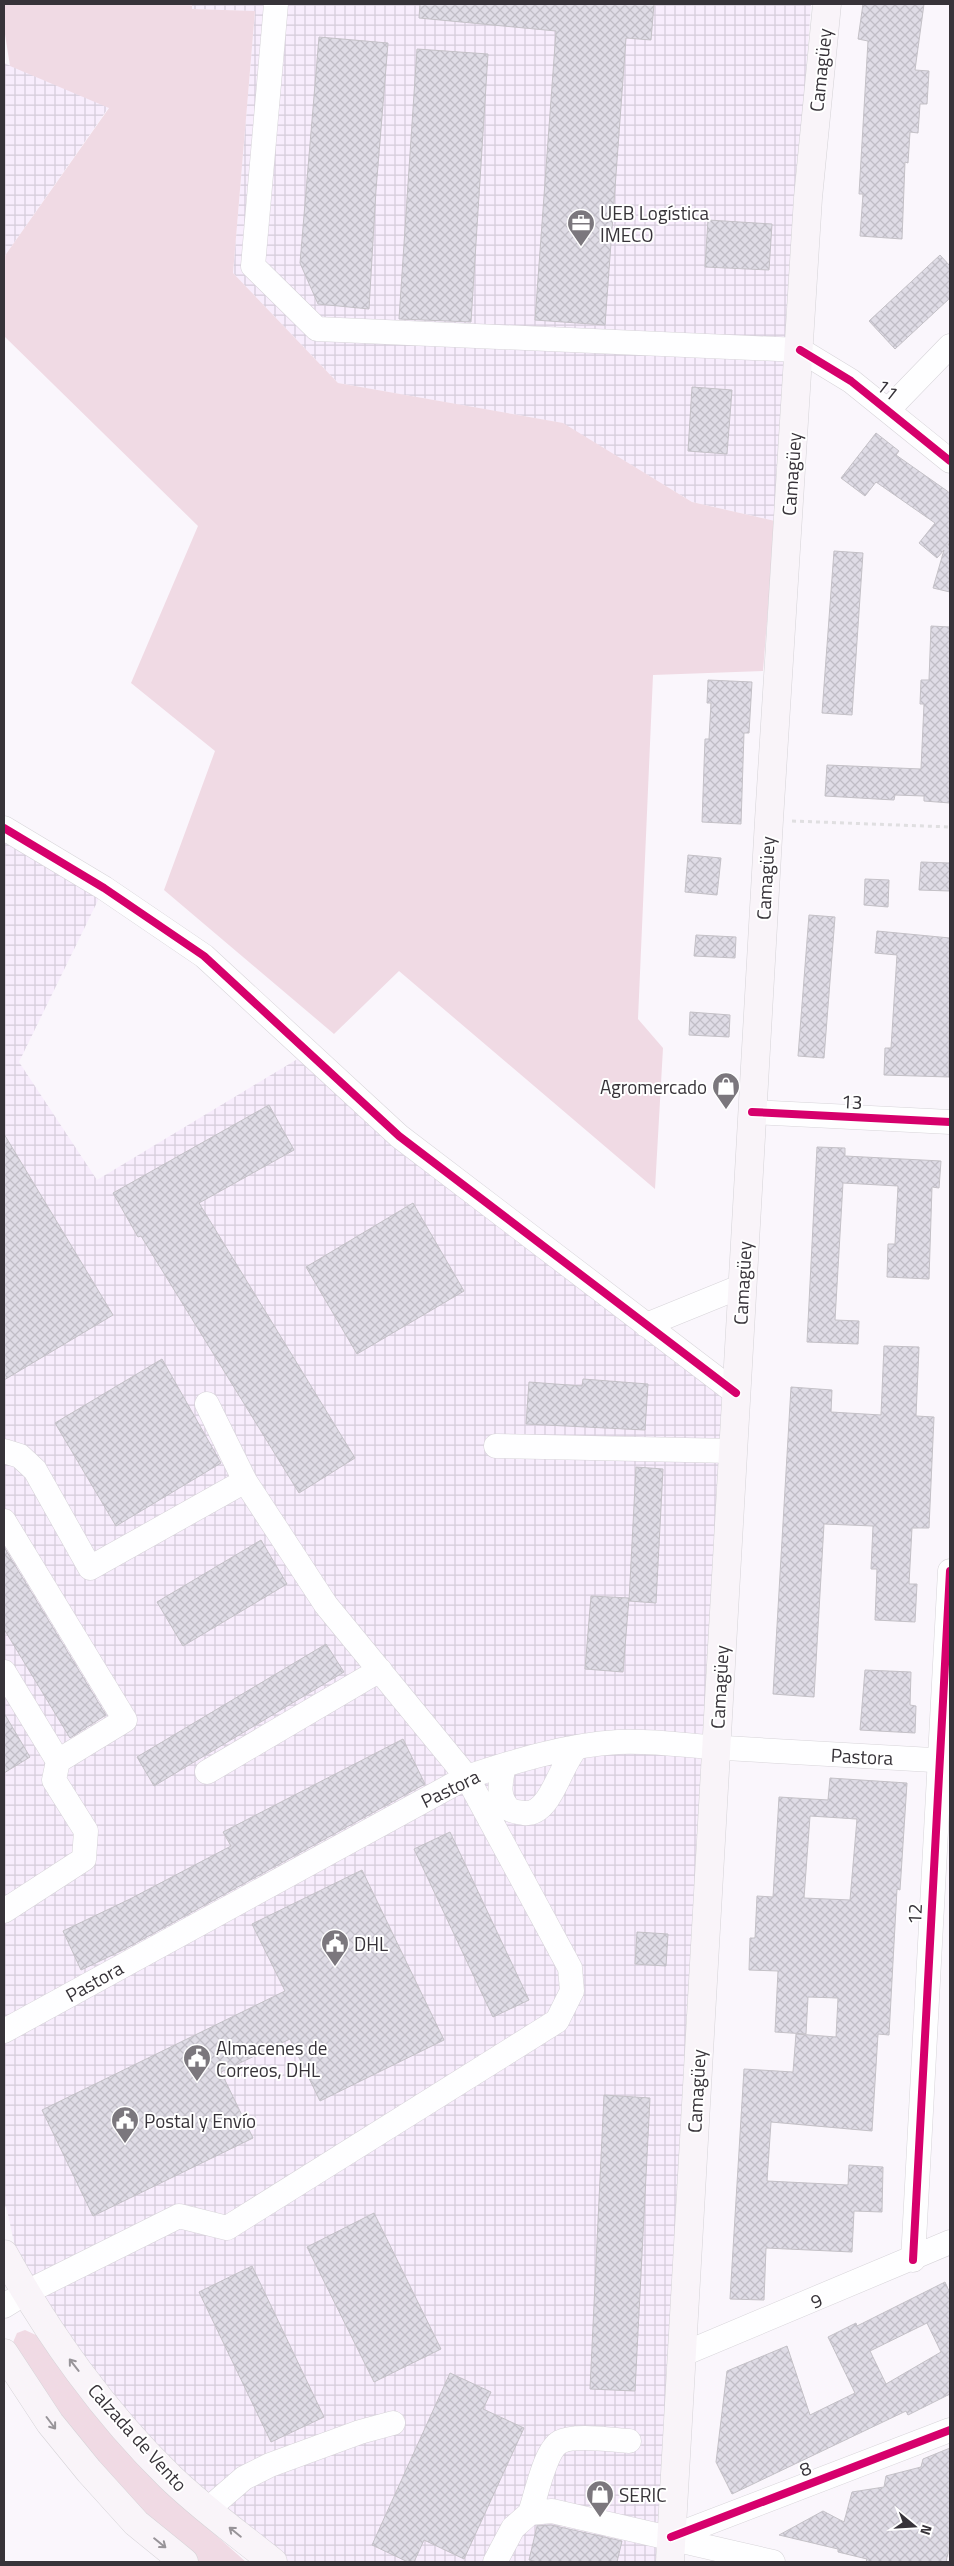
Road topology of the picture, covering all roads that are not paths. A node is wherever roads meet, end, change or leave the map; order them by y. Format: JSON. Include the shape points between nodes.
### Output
{"nodes":[{"id":1,"x":276,"y":4,"type":"edge"},
{"id":2,"x":827,"y":4,"type":"edge"},
{"id":3,"x":950,"y":346,"type":"edge"},
{"id":4,"x":800,"y":350,"type":"junction"},
{"id":5,"x":888,"y":410,"type":"junction"},
{"id":6,"x":950,"y":461,"type":"edge"},
{"id":7,"x":4,"y":828,"type":"edge"},
{"id":8,"x":752,"y":1112,"type":"junction"},
{"id":9,"x":950,"y":1122,"type":"edge"},
{"id":10,"x":742,"y":1286,"type":"junction"},
{"id":11,"x":646,"y":1325,"type":"junction"},
{"id":12,"x":736,"y":1393,"type":"junction"},
{"id":13,"x":208,"y":1404,"type":"dead end"},
{"id":14,"x":496,"y":1446,"type":"dead end"},
{"id":15,"x":4,"y":1451,"type":"edge"},
{"id":16,"x":732,"y":1451,"type":"junction"},
{"id":17,"x":245,"y":1481,"type":"junction"},
{"id":18,"x":4,"y":1521,"type":"edge"},
{"id":19,"x":950,"y":1571,"type":"edge"},
{"id":20,"x":380,"y":1670,"type":"junction"},
{"id":21,"x":4,"y":1672,"type":"edge"},
{"id":22,"x":577,"y":1747,"type":"junction"},
{"id":23,"x":716,"y":1747,"type":"junction"},
{"id":24,"x":58,"y":1761,"type":"junction"},
{"id":25,"x":944,"y":1761,"type":"edge"},
{"id":26,"x":504,"y":1765,"type":"junction"},
{"id":27,"x":206,"y":1772,"type":"dead end"},
{"id":28,"x":467,"y":1777,"type":"junction"},
{"id":29,"x":4,"y":1911,"type":"edge"},
{"id":30,"x":4,"y":2030,"type":"edge"},
{"id":31,"x":950,"y":2242,"type":"edge"},
{"id":32,"x":4,"y":2254,"type":"edge"},
{"id":33,"x":913,"y":2260,"type":"junction"},
{"id":34,"x":14,"y":2299,"type":"edge"},
{"id":35,"x":4,"y":2353,"type":"edge"},
{"id":36,"x":681,"y":2355,"type":"junction"},
{"id":37,"x":12,"y":2380,"type":"edge"},
{"id":38,"x":393,"y":2423,"type":"dead end"},
{"id":39,"x":950,"y":2430,"type":"edge"},
{"id":40,"x":629,"y":2441,"type":"dead end"},
{"id":41,"x":207,"y":2510,"type":"junction"},
{"id":42,"x":530,"y":2513,"type":"junction"},
{"id":43,"x":670,"y":2550,"type":"edge"},
{"id":44,"x":184,"y":2562,"type":"edge"},
{"id":45,"x":273,"y":2562,"type":"edge"},
{"id":46,"x":495,"y":2562,"type":"edge"},
{"id":47,"x":773,"y":2562,"type":"edge"}],
"edges":[{"from":1,"to":4,"type":"street","via":[[254,266],[317,329]]},
{"from":2,"to":4,"type":"main road","name":"Camagüey","via":[[808,198]]},
{"from":3,"to":5,"type":"street"},
{"from":4,"to":5,"type":"street","name":"11","via":[[851,381]]},
{"from":4,"to":8,"type":"main road","name":"Camagüey"},
{"from":5,"to":6,"type":"street","name":"11"},
{"from":7,"to":11,"type":"street","via":[[104,888],[204,956],[399,1136]]},
{"from":8,"to":9,"type":"street","name":"13"},
{"from":8,"to":10,"type":"main road","name":"Camagüey"},
{"from":10,"to":11,"type":"street"},
{"from":10,"to":12,"type":"main road","name":"Camagüey"},
{"from":11,"to":12,"type":"street"},
{"from":12,"to":16,"type":"main road","name":"Camagüey"},
{"from":13,"to":17,"type":"street"},
{"from":14,"to":16,"type":"street"},
{"from":15,"to":17,"type":"street","via":[[20,1456],[36,1470],[90,1568]]},
{"from":16,"to":23,"type":"main road","name":"Camagüey"},
{"from":17,"to":20,"type":"street","via":[[326,1604]]},
{"from":18,"to":24,"type":"street","via":[[125,1720]]},
{"from":19,"to":25,"type":"street","name":"12"},
{"from":20,"to":27,"type":"street"},
{"from":20,"to":28,"type":"street"},
{"from":21,"to":24,"type":"street"},
{"from":22,"to":23,"type":"street","name":"Pastora","via":[[662,1741]]},
{"from":22,"to":26,"type":"street","name":"Pastora"},
{"from":22,"to":26,"type":"street","via":[[568,1757],[548,1800],[540,1810],[530,1814],[511,1811],[504,1803],[500,1792]]},
{"from":23,"to":25,"type":"street","name":"Pastora"},
{"from":23,"to":36,"type":"main road","name":"Camagüey"},
{"from":24,"to":29,"type":"street","via":[[54,1780],[86,1831],[84,1859]]},
{"from":25,"to":33,"type":"street","name":"12"},
{"from":26,"to":28,"type":"street","name":"Pastora"},
{"from":28,"to":30,"type":"street","name":"Pastora"},
{"from":28,"to":34,"type":"street","via":[[570,1968],[572,1991],[557,2021],[227,2228],[179,2216]]},
{"from":31,"to":33,"type":"street","name":"9"},
{"from":32,"to":34,"type":"main road","name":"Calzada de Vento"},
{"from":33,"to":36,"type":"street","name":"9"},
{"from":41,"to":34,"type":"main road","name":"Calzada de Vento","one_way":true,"via":[[169,2476],[106,2406],[59,2344]]},
{"from":35,"to":37,"type":"main road"},
{"from":36,"to":43,"type":"main road","name":"Camagüey"},
{"from":37,"to":44,"type":"main road","one_way":true,"via":[[136,2523]]},
{"from":38,"to":41,"type":"street","via":[[270,2465],[244,2478]]},
{"from":39,"to":43,"type":"street","name":"8"},
{"from":40,"to":42,"type":"street","via":[[572,2438],[559,2442],[549,2454]]},
{"from":45,"to":41,"type":"main road","name":"Calzada de Vento","one_way":true},
{"from":42,"to":43,"type":"street","via":[[552,2511]]},
{"from":42,"to":46,"type":"street","via":[[513,2528]]},
{"from":43,"to":47,"type":"street"}]}
